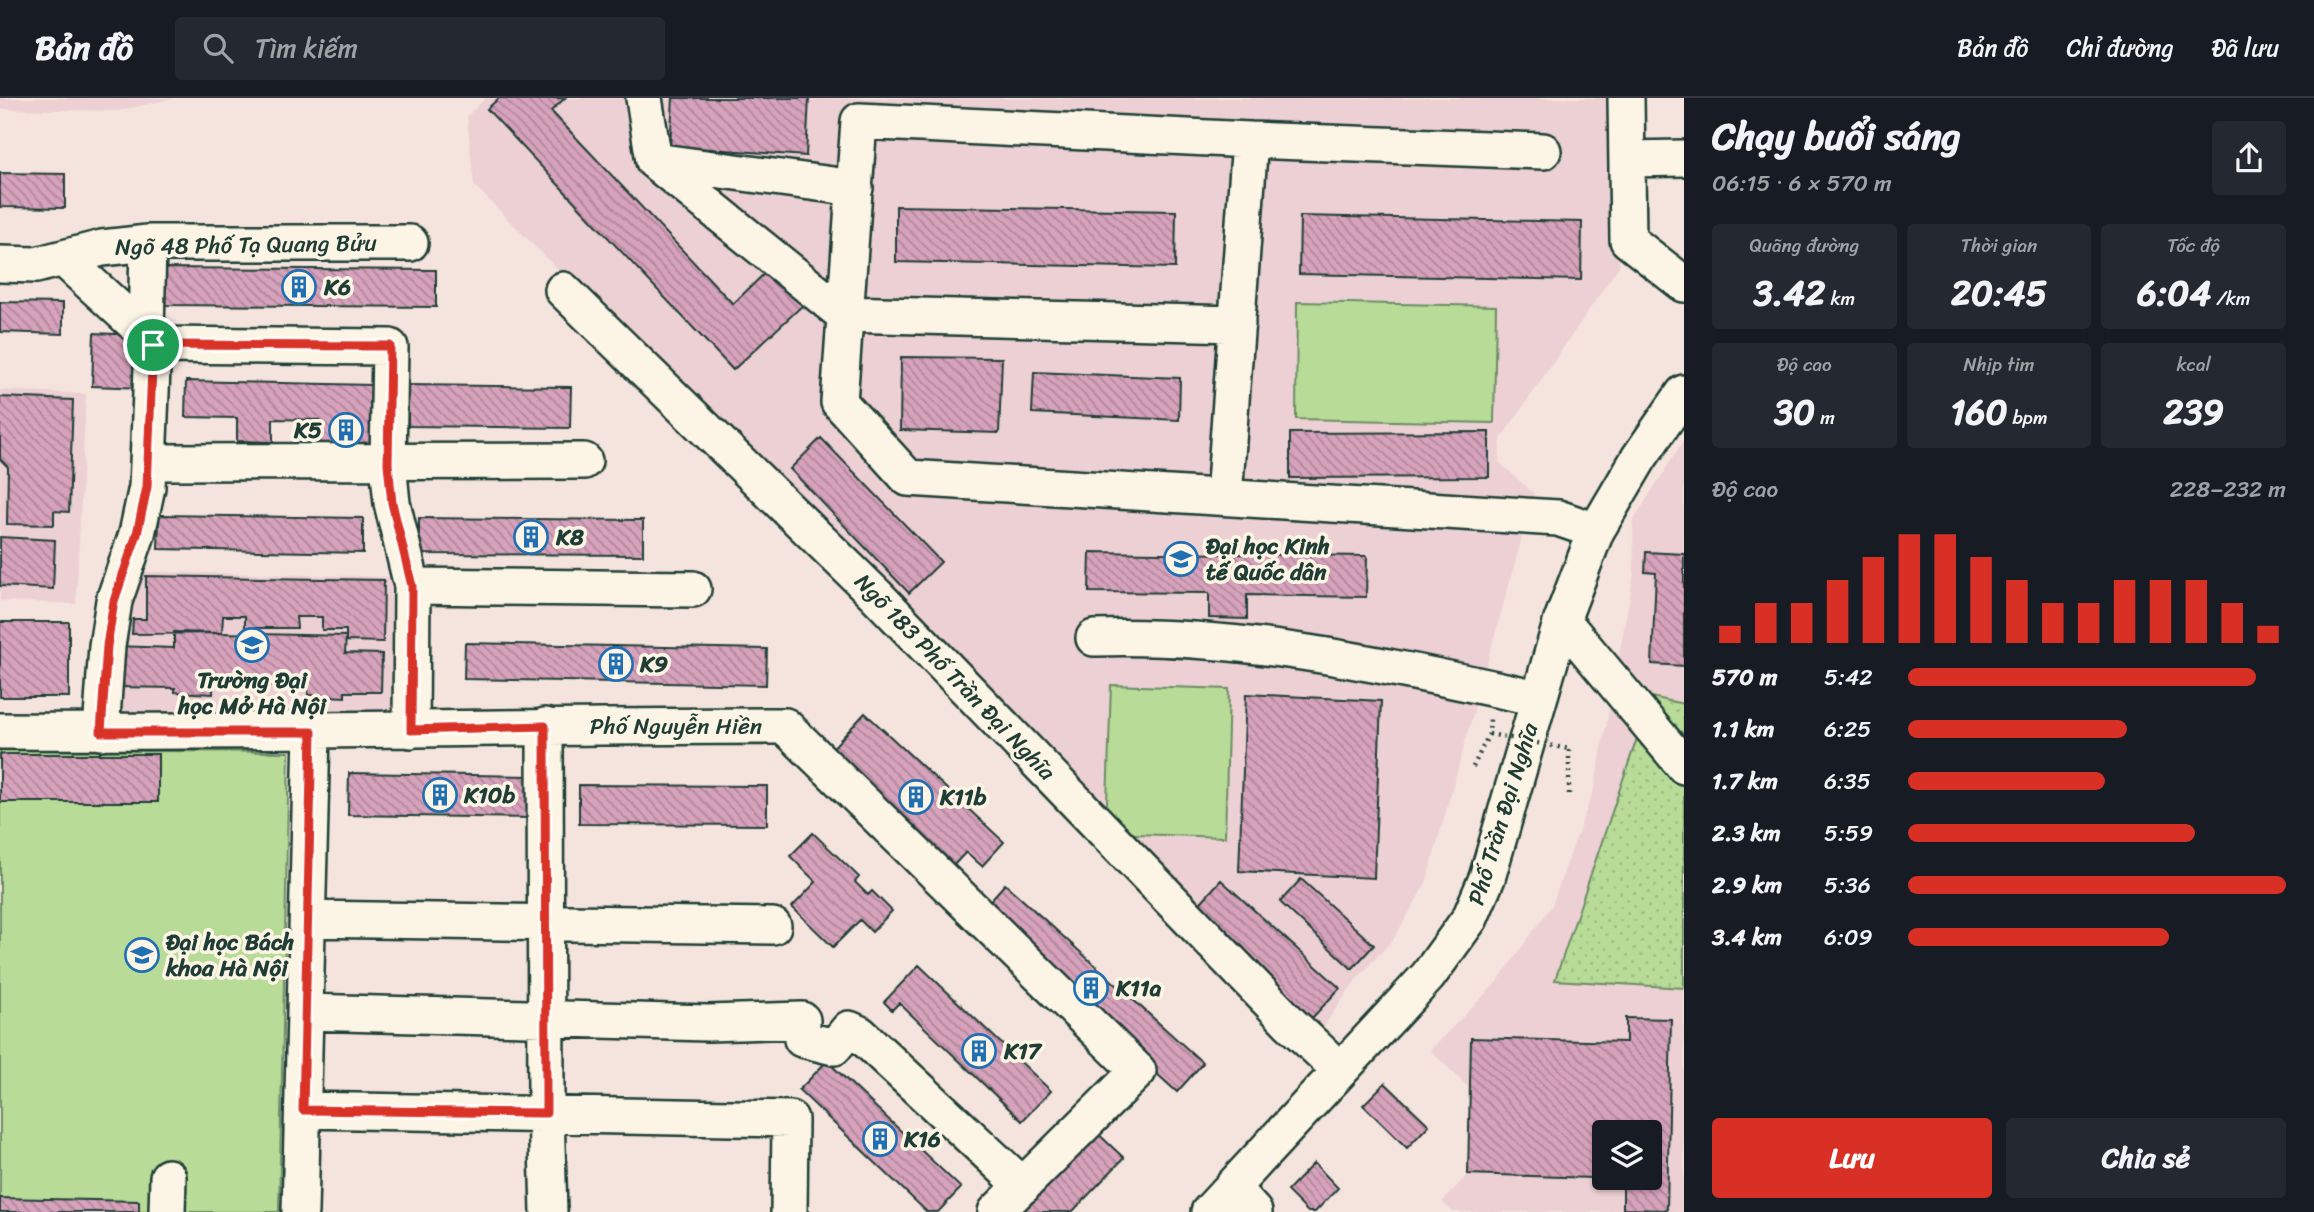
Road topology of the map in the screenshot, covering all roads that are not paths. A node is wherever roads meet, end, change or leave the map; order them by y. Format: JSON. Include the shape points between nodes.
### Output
{"nodes":[{"id":1,"x":643,"y":98,"type":"edge"},
{"id":2,"x":1626,"y":98,"type":"edge"},
{"id":3,"x":1251,"y":141,"type":"junction"},
{"id":4,"x":1543,"y":151,"type":"dead end"},
{"id":5,"x":1684,"y":158,"type":"edge"},
{"id":6,"x":1627,"y":159,"type":"junction"},
{"id":7,"x":654,"y":161,"type":"junction"},
{"id":8,"x":855,"y":188,"type":"junction"},
{"id":9,"x":148,"y":243,"type":"junction"},
{"id":10,"x":410,"y":243,"type":"dead end"},
{"id":11,"x":64,"y":259,"type":"junction"},
{"id":12,"x":0,"y":264,"type":"edge"},
{"id":13,"x":1684,"y":284,"type":"edge"},
{"id":14,"x":563,"y":290,"type":"dead end"},
{"id":15,"x":843,"y":314,"type":"junction"},
{"id":16,"x":1237,"y":324,"type":"junction"},
{"id":17,"x":150,"y":340,"type":"junction"},
{"id":18,"x":1684,"y":394,"type":"edge"},
{"id":19,"x":584,"y":461,"type":"dead end"},
{"id":20,"x":149,"y":462,"type":"junction"},
{"id":21,"x":388,"y":464,"type":"junction"},
{"id":22,"x":1224,"y":498,"type":"junction"},
{"id":23,"x":1596,"y":531,"type":"junction"},
{"id":24,"x":412,"y":586,"type":"junction"},
{"id":25,"x":693,"y":589,"type":"dead end"},
{"id":26,"x":1562,"y":620,"type":"junction"},
{"id":27,"x":1094,"y":638,"type":"dead end"},
{"id":28,"x":1538,"y":698,"type":"junction"},
{"id":29,"x":545,"y":726,"type":"junction"},
{"id":30,"x":411,"y":730,"type":"junction"},
{"id":31,"x":0,"y":731,"type":"edge"},
{"id":32,"x":101,"y":732,"type":"junction"},
{"id":33,"x":312,"y":732,"type":"junction"},
{"id":34,"x":1684,"y":766,"type":"edge"},
{"id":35,"x":307,"y":919,"type":"junction"},
{"id":36,"x":547,"y":923,"type":"junction"},
{"id":37,"x":773,"y":926,"type":"dead end"},
{"id":38,"x":305,"y":1012,"type":"junction"},
{"id":39,"x":546,"y":1018,"type":"junction"},
{"id":40,"x":1340,"y":1070,"type":"junction"},
{"id":41,"x":303,"y":1110,"type":"junction"},
{"id":42,"x":546,"y":1113,"type":"junction"},
{"id":43,"x":168,"y":1177,"type":"dead end"},
{"id":44,"x":1023,"y":1186,"type":"junction"},
{"id":45,"x":1232,"y":1204,"type":"edge"},
{"id":46,"x":167,"y":1212,"type":"edge"},
{"id":47,"x":300,"y":1212,"type":"edge"},
{"id":48,"x":550,"y":1212,"type":"edge"},
{"id":49,"x":789,"y":1212,"type":"edge"},
{"id":50,"x":996,"y":1212,"type":"edge"}],
"edges":[{"from":1,"to":7,"type":"street"},
{"from":2,"to":6,"type":"street"},
{"from":3,"to":4,"type":"street"},
{"from":3,"to":8,"type":"street","via":[[859,121]]},
{"from":3,"to":16,"type":"street"},
{"from":5,"to":6,"type":"street"},
{"from":6,"to":13,"type":"street","via":[[1628,240]]},
{"from":7,"to":8,"type":"street"},
{"from":7,"to":15,"type":"street"},
{"from":8,"to":15,"type":"street"},
{"from":9,"to":10,"type":"street","name":"Ngõ 48 Phố Tạ Quang Bửu"},
{"from":9,"to":11,"type":"street","name":"Ngõ 48 Phố Tạ Quang Bửu","via":[[102,248]]},
{"from":9,"to":17,"type":"street"},
{"from":11,"to":12,"type":"street","name":"Ngõ 48 Phố Tạ Quang Bửu","via":[[36,265]]},
{"from":11,"to":17,"type":"street"},
{"from":14,"to":40,"type":"street","name":"Ngõ 183 Phố Trần Đại Nghĩa","via":[[876,595]]},
{"from":15,"to":16,"type":"street"},
{"from":15,"to":22,"type":"street","via":[[839,402],[908,478]]},
{"from":16,"to":22,"type":"street"},
{"from":17,"to":20,"type":"street"},
{"from":17,"to":21,"type":"street","via":[[390,346]]},
{"from":18,"to":23,"type":"street","name":"Phố Trần Đại Nghĩa"},
{"from":19,"to":21,"type":"street"},
{"from":20,"to":21,"type":"street"},
{"from":20,"to":32,"type":"street","via":[[137,534],[114,601]]},
{"from":21,"to":24,"type":"street","via":[[392,503]]},
{"from":22,"to":23,"type":"street","via":[[1558,517]]},
{"from":23,"to":26,"type":"street","name":"Phố Trần Đại Nghĩa"},
{"from":24,"to":25,"type":"street"},
{"from":24,"to":30,"type":"street"},
{"from":26,"to":28,"type":"street","name":"Phố Trần Đại Nghĩa"},
{"from":26,"to":34,"type":"street"},
{"from":27,"to":28,"type":"street","via":[[1258,645],[1336,655]]},
{"from":28,"to":40,"type":"street","name":"Phố Trần Đại Nghĩa","via":[[1487,878],[1470,918],[1428,976]]},
{"from":29,"to":30,"type":"street","name":"Phố Nguyễn Hiền"},
{"from":29,"to":36,"type":"street"},
{"from":29,"to":44,"type":"street","name":"Phố Nguyễn Hiền","via":[[785,726],[1138,1071]]},
{"from":30,"to":33,"type":"street","name":"Phố Nguyễn Hiền"},
{"from":31,"to":32,"type":"street","name":"Phố Nguyễn Hiền"},
{"from":32,"to":33,"type":"street","name":"Phố Nguyễn Hiền"},
{"from":33,"to":35,"type":"street"},
{"from":35,"to":36,"type":"street"},
{"from":35,"to":38,"type":"street"},
{"from":36,"to":37,"type":"street"},
{"from":36,"to":39,"type":"street"},
{"from":38,"to":39,"type":"street"},
{"from":38,"to":41,"type":"street"},
{"from":39,"to":42,"type":"street"},
{"from":39,"to":44,"type":"street","via":[[708,1023],[802,1020],[802,1039],[834,1047],[849,1029],[860,1034]]},
{"from":40,"to":45,"type":"street","name":"Phố Trần Đại Nghĩa"},
{"from":41,"to":42,"type":"street"},
{"from":41,"to":47,"type":"street"},
{"from":42,"to":48,"type":"street"},
{"from":42,"to":49,"type":"street","via":[[790,1119]]},
{"from":43,"to":46,"type":"street"},
{"from":44,"to":50,"type":"street","name":"Phố Nguyễn Hiền"}]}
